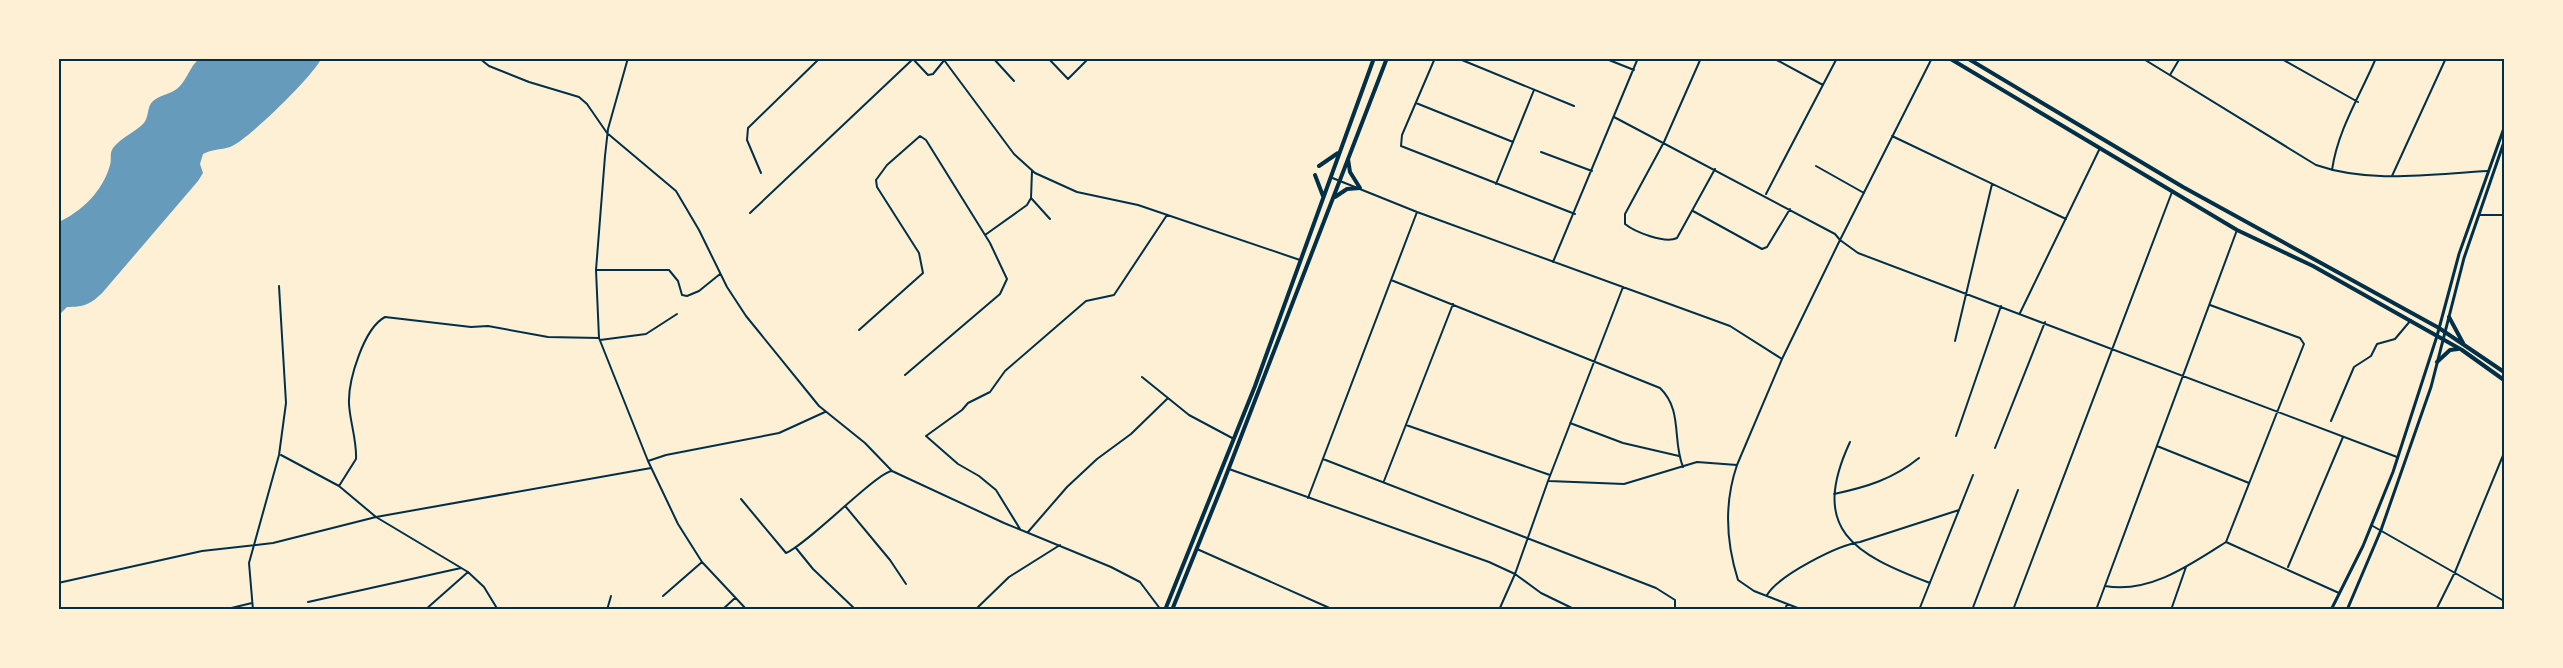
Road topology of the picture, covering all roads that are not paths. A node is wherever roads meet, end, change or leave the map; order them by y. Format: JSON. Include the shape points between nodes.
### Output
{"nodes":[{"id":1,"x":479,"y":58,"type":"edge"},
{"id":2,"x":628,"y":58,"type":"edge"},
{"id":3,"x":820,"y":58,"type":"edge"},
{"id":4,"x":993,"y":58,"type":"edge"},
{"id":5,"x":1048,"y":58,"type":"edge"},
{"id":6,"x":1089,"y":58,"type":"edge"},
{"id":7,"x":1374,"y":58,"type":"edge"},
{"id":8,"x":1387,"y":58,"type":"edge"},
{"id":9,"x":1435,"y":58,"type":"edge"},
{"id":10,"x":1457,"y":58,"type":"edge"},
{"id":11,"x":1604,"y":58,"type":"edge"},
{"id":12,"x":1638,"y":58,"type":"edge"},
{"id":13,"x":1701,"y":58,"type":"edge"},
{"id":14,"x":1773,"y":58,"type":"edge"},
{"id":15,"x":1837,"y":58,"type":"edge"},
{"id":16,"x":1932,"y":58,"type":"edge"},
{"id":17,"x":1949,"y":58,"type":"edge"},
{"id":18,"x":1967,"y":58,"type":"edge"},
{"id":19,"x":2142,"y":58,"type":"edge"},
{"id":20,"x":2180,"y":58,"type":"edge"},
{"id":21,"x":2280,"y":58,"type":"edge"},
{"id":22,"x":2376,"y":58,"type":"edge"},
{"id":23,"x":2446,"y":58,"type":"edge"},
{"id":24,"x":913,"y":59,"type":"edge"},
{"id":25,"x":945,"y":59,"type":"edge"},
{"id":26,"x":1634,"y":70,"type":"junction"},
{"id":27,"x":2170,"y":75,"type":"junction"},
{"id":28,"x":1014,"y":81,"type":"dead end"},
{"id":29,"x":1823,"y":85,"type":"junction"},
{"id":30,"x":1534,"y":90,"type":"junction"},
{"id":31,"x":2358,"y":102,"type":"junction"},
{"id":32,"x":1416,"y":103,"type":"junction"},
{"id":33,"x":1574,"y":106,"type":"dead end"},
{"id":34,"x":1614,"y":117,"type":"junction"},
{"id":35,"x":2505,"y":128,"type":"edge"},
{"id":36,"x":607,"y":133,"type":"junction"},
{"id":37,"x":1892,"y":136,"type":"junction"},
{"id":38,"x":1513,"y":142,"type":"junction"},
{"id":39,"x":1664,"y":142,"type":"junction"},
{"id":40,"x":2505,"y":142,"type":"edge"},
{"id":41,"x":2504,"y":147,"type":"edge"},
{"id":42,"x":2100,"y":148,"type":"junction"},
{"id":43,"x":1340,"y":150,"type":"junction"},
{"id":44,"x":1541,"y":152,"type":"dead end"},
{"id":45,"x":1348,"y":158,"type":"junction"},
{"id":46,"x":1319,"y":166,"type":"dead end"},
{"id":47,"x":1816,"y":166,"type":"dead end"},
{"id":48,"x":1715,"y":168,"type":"junction"},
{"id":49,"x":2332,"y":170,"type":"junction"},
{"id":50,"x":1032,"y":171,"type":"junction"},
{"id":51,"x":1592,"y":171,"type":"junction"},
{"id":52,"x":2488,"y":171,"type":"junction"},
{"id":53,"x":761,"y":172,"type":"dead end"},
{"id":54,"x":2159,"y":173,"type":"junction"},
{"id":55,"x":1315,"y":175,"type":"dead end"},
{"id":56,"x":2392,"y":176,"type":"junction"},
{"id":57,"x":1330,"y":177,"type":"junction"},
{"id":58,"x":1340,"y":180,"type":"junction"},
{"id":59,"x":2155,"y":181,"type":"junction"},
{"id":60,"x":1496,"y":183,"type":"junction"},
{"id":61,"x":1992,"y":183,"type":"junction"},
{"id":62,"x":1360,"y":188,"type":"junction"},
{"id":63,"x":2172,"y":192,"type":"junction"},
{"id":64,"x":1864,"y":193,"type":"junction"},
{"id":65,"x":1766,"y":195,"type":"junction"},
{"id":66,"x":1323,"y":196,"type":"junction"},
{"id":67,"x":1031,"y":198,"type":"junction"},
{"id":68,"x":1333,"y":198,"type":"junction"},
{"id":69,"x":1790,"y":209,"type":"junction"},
{"id":70,"x":1693,"y":211,"type":"junction"},
{"id":71,"x":1417,"y":212,"type":"junction"},
{"id":72,"x":750,"y":213,"type":"dead end"},
{"id":73,"x":1575,"y":213,"type":"junction"},
{"id":74,"x":2479,"y":214,"type":"junction"},
{"id":75,"x":1167,"y":215,"type":"junction"},
{"id":76,"x":2505,"y":215,"type":"edge"},
{"id":77,"x":1050,"y":219,"type":"dead end"},
{"id":78,"x":2066,"y":219,"type":"junction"},
{"id":79,"x":2237,"y":230,"type":"junction"},
{"id":80,"x":985,"y":236,"type":"junction"},
{"id":81,"x":1840,"y":240,"type":"junction"},
{"id":82,"x":1300,"y":260,"type":"junction"},
{"id":83,"x":1553,"y":262,"type":"junction"},
{"id":84,"x":596,"y":270,"type":"junction"},
{"id":85,"x":720,"y":274,"type":"junction"},
{"id":86,"x":1391,"y":280,"type":"junction"},
{"id":87,"x":279,"y":286,"type":"dead end"},
{"id":88,"x":1623,"y":287,"type":"junction"},
{"id":89,"x":1966,"y":293,"type":"junction"},
{"id":90,"x":1453,"y":304,"type":"junction"},
{"id":91,"x":2210,"y":305,"type":"junction"},
{"id":92,"x":2001,"y":306,"type":"junction"},
{"id":93,"x":2020,"y":313,"type":"junction"},
{"id":94,"x":677,"y":314,"type":"dead end"},
{"id":95,"x":2449,"y":317,"type":"junction"},
{"id":96,"x":2411,"y":320,"type":"junction"},
{"id":97,"x":2045,"y":322,"type":"junction"},
{"id":98,"x":2439,"y":328,"type":"junction"},
{"id":99,"x":860,"y":330,"type":"dead end"},
{"id":100,"x":2445,"y":332,"type":"junction"},
{"id":101,"x":2437,"y":336,"type":"junction"},
{"id":102,"x":599,"y":339,"type":"junction"},
{"id":103,"x":2443,"y":339,"type":"junction"},
{"id":104,"x":1955,"y":341,"type":"dead end"},
{"id":105,"x":2464,"y":348,"type":"junction"},
{"id":106,"x":2113,"y":349,"type":"junction"},
{"id":107,"x":1782,"y":359,"type":"junction"},
{"id":108,"x":1594,"y":361,"type":"junction"},
{"id":109,"x":2437,"y":362,"type":"junction"},
{"id":110,"x":2505,"y":372,"type":"edge"},
{"id":111,"x":905,"y":375,"type":"dead end"},
{"id":112,"x":2183,"y":376,"type":"junction"},
{"id":113,"x":1142,"y":377,"type":"dead end"},
{"id":114,"x":2505,"y":380,"type":"edge"},
{"id":115,"x":1257,"y":387,"type":"junction"},
{"id":116,"x":1167,"y":399,"type":"junction"},
{"id":117,"x":825,"y":412,"type":"junction"},
{"id":118,"x":2278,"y":412,"type":"junction"},
{"id":119,"x":2331,"y":422,"type":"dead end"},
{"id":120,"x":1570,"y":423,"type":"junction"},
{"id":121,"x":1406,"y":425,"type":"junction"},
{"id":122,"x":1956,"y":436,"type":"dead end"},
{"id":123,"x":2343,"y":437,"type":"junction"},
{"id":124,"x":1234,"y":439,"type":"junction"},
{"id":125,"x":1850,"y":442,"type":"dead end"},
{"id":126,"x":2157,"y":446,"type":"junction"},
{"id":127,"x":1995,"y":448,"type":"dead end"},
{"id":128,"x":2505,"y":453,"type":"edge"},
{"id":129,"x":279,"y":454,"type":"junction"},
{"id":130,"x":1678,"y":456,"type":"junction"},
{"id":131,"x":1919,"y":458,"type":"dead end"},
{"id":132,"x":2397,"y":458,"type":"junction"},
{"id":133,"x":1323,"y":459,"type":"junction"},
{"id":134,"x":648,"y":461,"type":"junction"},
{"id":135,"x":1737,"y":465,"type":"junction"},
{"id":136,"x":1683,"y":467,"type":"junction"},
{"id":137,"x":651,"y":468,"type":"junction"},
{"id":138,"x":1229,"y":469,"type":"junction"},
{"id":139,"x":892,"y":471,"type":"junction"},
{"id":140,"x":1550,"y":475,"type":"junction"},
{"id":141,"x":1973,"y":475,"type":"dead end"},
{"id":142,"x":1548,"y":481,"type":"junction"},
{"id":143,"x":1384,"y":482,"type":"junction"},
{"id":144,"x":2249,"y":483,"type":"junction"},
{"id":145,"x":339,"y":486,"type":"junction"},
{"id":146,"x":2018,"y":490,"type":"dead end"},
{"id":147,"x":1834,"y":494,"type":"junction"},
{"id":148,"x":1308,"y":498,"type":"junction"},
{"id":149,"x":741,"y":499,"type":"dead end"},
{"id":150,"x":846,"y":507,"type":"junction"},
{"id":151,"x":1959,"y":510,"type":"junction"},
{"id":152,"x":376,"y":517,"type":"junction"},
{"id":153,"x":1201,"y":522,"type":"junction"},
{"id":154,"x":1207,"y":524,"type":"junction"},
{"id":155,"x":2371,"y":525,"type":"junction"},
{"id":156,"x":1020,"y":529,"type":"junction"},
{"id":157,"x":2381,"y":530,"type":"junction"},
{"id":158,"x":1028,"y":532,"type":"junction"},
{"id":159,"x":1528,"y":536,"type":"junction"},
{"id":160,"x":2226,"y":542,"type":"junction"},
{"id":161,"x":1852,"y":543,"type":"junction"},
{"id":162,"x":1060,"y":544,"type":"junction"},
{"id":163,"x":254,"y":545,"type":"junction"},
{"id":164,"x":796,"y":548,"type":"junction"},
{"id":165,"x":1197,"y":549,"type":"junction"},
{"id":166,"x":702,"y":562,"type":"junction"},
{"id":167,"x":2187,"y":567,"type":"junction"},
{"id":168,"x":461,"y":568,"type":"junction"},
{"id":169,"x":2288,"y":568,"type":"junction"},
{"id":170,"x":468,"y":572,"type":"junction"},
{"id":171,"x":2455,"y":573,"type":"junction"},
{"id":172,"x":1515,"y":574,"type":"junction"},
{"id":173,"x":58,"y":583,"type":"edge"},
{"id":174,"x":1930,"y":583,"type":"junction"},
{"id":175,"x":906,"y":584,"type":"dead end"},
{"id":176,"x":2104,"y":586,"type":"junction"},
{"id":177,"x":2340,"y":593,"type":"junction"},
{"id":178,"x":611,"y":596,"type":"dead end"},
{"id":179,"x":663,"y":596,"type":"dead end"},
{"id":180,"x":1766,"y":596,"type":"junction"},
{"id":181,"x":735,"y":598,"type":"junction"},
{"id":182,"x":2505,"y":601,"type":"edge"},
{"id":183,"x":308,"y":602,"type":"dead end"},
{"id":184,"x":252,"y":603,"type":"junction"},
{"id":185,"x":1787,"y":604,"type":"junction"},
{"id":186,"x":223,"y":609,"type":"edge"},
{"id":187,"x":253,"y":609,"type":"edge"},
{"id":188,"x":425,"y":609,"type":"edge"},
{"id":189,"x":498,"y":609,"type":"edge"},
{"id":190,"x":608,"y":609,"type":"edge"},
{"id":191,"x":722,"y":609,"type":"edge"},
{"id":192,"x":747,"y":609,"type":"edge"},
{"id":193,"x":856,"y":609,"type":"edge"},
{"id":194,"x":975,"y":609,"type":"edge"},
{"id":195,"x":1163,"y":609,"type":"edge"},
{"id":196,"x":1172,"y":609,"type":"edge"},
{"id":197,"x":1334,"y":609,"type":"edge"},
{"id":198,"x":1499,"y":609,"type":"edge"},
{"id":199,"x":1576,"y":609,"type":"edge"},
{"id":200,"x":1675,"y":609,"type":"edge"},
{"id":201,"x":1785,"y":609,"type":"edge"},
{"id":202,"x":1803,"y":609,"type":"edge"},
{"id":203,"x":1919,"y":609,"type":"edge"},
{"id":204,"x":1972,"y":609,"type":"edge"},
{"id":205,"x":2013,"y":609,"type":"edge"},
{"id":206,"x":2096,"y":609,"type":"edge"},
{"id":207,"x":2171,"y":609,"type":"edge"},
{"id":208,"x":2331,"y":609,"type":"edge"},
{"id":209,"x":2347,"y":609,"type":"edge"},
{"id":210,"x":2436,"y":609,"type":"edge"}],
"edges":[{"from":1,"to":36,"type":"street","via":[[529,82],[579,97]]},
{"from":2,"to":36,"type":"street"},
{"from":3,"to":53,"type":"street","via":[[748,128],[747,140]]},
{"from":4,"to":28,"type":"street"},
{"from":5,"to":6,"type":"street","via":[[1068,79]]},
{"from":7,"to":43,"type":"main road"},
{"from":8,"to":45,"type":"main road"},
{"from":9,"to":32,"type":"street"},
{"from":10,"to":30,"type":"street"},
{"from":11,"to":26,"type":"street"},
{"from":12,"to":26,"type":"street"},
{"from":13,"to":39,"type":"street"},
{"from":14,"to":29,"type":"street"},
{"from":15,"to":29,"type":"street"},
{"from":16,"to":37,"type":"street"},
{"from":17,"to":42,"type":"main road"},
{"from":18,"to":54,"type":"main road"},
{"from":19,"to":27,"type":"street"},
{"from":20,"to":27,"type":"street"},
{"from":21,"to":31,"type":"street"},
{"from":22,"to":31,"type":"street"},
{"from":23,"to":56,"type":"street"},
{"from":24,"to":25,"type":"street","via":[[928,75]]},
{"from":24,"to":72,"type":"street"},
{"from":25,"to":50,"type":"street","via":[[1014,154]]},
{"from":26,"to":34,"type":"street"},
{"from":27,"to":49,"type":"street","via":[[2316,165]]},
{"from":29,"to":65,"type":"street"},
{"from":30,"to":33,"type":"street"},
{"from":30,"to":38,"type":"street"},
{"from":31,"to":49,"type":"street","via":[[2344,121]]},
{"from":32,"to":38,"type":"street"},
{"from":32,"to":60,"type":"street","via":[[1401,146]]},
{"from":34,"to":39,"type":"street"},
{"from":34,"to":51,"type":"street"},
{"from":35,"to":52,"type":"main road"},
{"from":36,"to":84,"type":"street"},
{"from":36,"to":85,"type":"street","via":[[676,190]]},
{"from":37,"to":61,"type":"street"},
{"from":37,"to":64,"type":"street"},
{"from":38,"to":60,"type":"street"},
{"from":39,"to":48,"type":"street"},
{"from":39,"to":70,"type":"street","via":[[1630,203],[1625,224],[1671,241],[1681,234]]},
{"from":40,"to":41,"type":"main road"},
{"from":41,"to":74,"type":"main road"},
{"from":42,"to":59,"type":"main road"},
{"from":42,"to":78,"type":"street"},
{"from":43,"to":46,"type":"main road"},
{"from":43,"to":57,"type":"main road"},
{"from":44,"to":51,"type":"street"},
{"from":45,"to":58,"type":"main road"},
{"from":45,"to":62,"type":"main road","via":[[1350,172]]},
{"from":47,"to":64,"type":"street"},
{"from":48,"to":65,"type":"street"},
{"from":48,"to":70,"type":"street"},
{"from":49,"to":56,"type":"street"},
{"from":50,"to":67,"type":"street"},
{"from":50,"to":75,"type":"street","via":[[1077,192]]},
{"from":51,"to":73,"type":"street"},
{"from":52,"to":56,"type":"street"},
{"from":52,"to":98,"type":"main road","via":[[2458,254]]},
{"from":54,"to":59,"type":"main road"},
{"from":54,"to":98,"type":"main road"},
{"from":55,"to":66,"type":"main road"},
{"from":57,"to":58,"type":"street"},
{"from":57,"to":66,"type":"main road"},
{"from":58,"to":62,"type":"street"},
{"from":58,"to":68,"type":"main road"},
{"from":59,"to":63,"type":"main road"},
{"from":60,"to":73,"type":"street"},
{"from":61,"to":78,"type":"street"},
{"from":61,"to":89,"type":"street"},
{"from":62,"to":68,"type":"main road"},
{"from":62,"to":71,"type":"street"},
{"from":63,"to":79,"type":"main road"},
{"from":63,"to":106,"type":"street"},
{"from":64,"to":81,"type":"street"},
{"from":65,"to":69,"type":"street"},
{"from":66,"to":82,"type":"main road"},
{"from":67,"to":77,"type":"street"},
{"from":67,"to":80,"type":"street"},
{"from":68,"to":115,"type":"main road"},
{"from":69,"to":70,"type":"street","via":[[1762,249]]},
{"from":69,"to":81,"type":"street"},
{"from":71,"to":83,"type":"street"},
{"from":71,"to":86,"type":"street"},
{"from":73,"to":83,"type":"street"},
{"from":74,"to":76,"type":"street"},
{"from":74,"to":95,"type":"main road"},
{"from":75,"to":82,"type":"street"},
{"from":75,"to":156,"type":"street","via":[[1114,295],[1086,301],[1005,371],[990,392],[968,403],[926,436],[996,490]]},
{"from":78,"to":93,"type":"street"},
{"from":79,"to":91,"type":"street"},
{"from":79,"to":96,"type":"main road"},
{"from":80,"to":99,"type":"street","via":[[920,136],[876,180],[919,253],[923,273]]},
{"from":80,"to":111,"type":"street","via":[[1007,279],[1006,286]]},
{"from":81,"to":89,"type":"street","via":[[1858,254]]},
{"from":81,"to":107,"type":"street"},
{"from":82,"to":115,"type":"main road"},
{"from":83,"to":88,"type":"street"},
{"from":84,"to":85,"type":"street","via":[[669,270],[682,295],[687,296]]},
{"from":84,"to":102,"type":"street"},
{"from":85,"to":117,"type":"street","via":[[746,316]]},
{"from":86,"to":90,"type":"street"},
{"from":86,"to":133,"type":"street"},
{"from":87,"to":129,"type":"street","via":[[286,403]]},
{"from":88,"to":107,"type":"street","via":[[1742,331]]},
{"from":88,"to":108,"type":"street"},
{"from":89,"to":92,"type":"street"},
{"from":89,"to":104,"type":"street"},
{"from":90,"to":108,"type":"street"},
{"from":90,"to":121,"type":"street"},
{"from":91,"to":112,"type":"street"},
{"from":91,"to":118,"type":"street","via":[[2302,340],[2304,344]]},
{"from":92,"to":93,"type":"street"},
{"from":92,"to":122,"type":"street"},
{"from":93,"to":97,"type":"street"},
{"from":94,"to":102,"type":"street","via":[[646,334]]},
{"from":95,"to":100,"type":"main road"},
{"from":95,"to":105,"type":"main road"},
{"from":96,"to":101,"type":"main road"},
{"from":96,"to":119,"type":"street","via":[[2395,339],[2377,344],[2369,358],[2354,367]]},
{"from":97,"to":106,"type":"street"},
{"from":97,"to":127,"type":"street"},
{"from":98,"to":100,"type":"main road"},
{"from":98,"to":101,"type":"main road"},
{"from":100,"to":103,"type":"main road"},
{"from":100,"to":105,"type":"main road"},
{"from":101,"to":103,"type":"main road"},
{"from":101,"to":132,"type":"main road"},
{"from":102,"to":134,"type":"street"},
{"from":102,"to":145,"type":"street","via":[[548,337],[488,326],[385,317],[377,321],[369,331],[353,377],[349,401],[356,459]]},
{"from":103,"to":105,"type":"main road"},
{"from":103,"to":109,"type":"main road"},
{"from":105,"to":109,"type":"main road","via":[[2450,350]]},
{"from":105,"to":110,"type":"main road"},
{"from":105,"to":114,"type":"main road"},
{"from":106,"to":112,"type":"street"},
{"from":106,"to":205,"type":"street"},
{"from":107,"to":135,"type":"street"},
{"from":108,"to":120,"type":"street"},
{"from":108,"to":130,"type":"street","via":[[1651,383],[1669,396],[1675,412]]},
{"from":109,"to":157,"type":"main road"},
{"from":112,"to":118,"type":"street"},
{"from":112,"to":126,"type":"street"},
{"from":113,"to":116,"type":"street"},
{"from":115,"to":124,"type":"main road"},
{"from":115,"to":138,"type":"main road"},
{"from":116,"to":124,"type":"street"},
{"from":116,"to":158,"type":"street","via":[[1066,487]]},
{"from":117,"to":134,"type":"street","via":[[779,433]]},
{"from":117,"to":139,"type":"street","via":[[865,443]]},
{"from":118,"to":123,"type":"street"},
{"from":118,"to":144,"type":"street"},
{"from":120,"to":130,"type":"street","via":[[1623,443]]},
{"from":120,"to":140,"type":"street"},
{"from":121,"to":140,"type":"street"},
{"from":121,"to":143,"type":"street"},
{"from":123,"to":132,"type":"street"},
{"from":123,"to":169,"type":"street"},
{"from":124,"to":153,"type":"main road"},
{"from":125,"to":147,"type":"street"},
{"from":126,"to":144,"type":"street"},
{"from":126,"to":176,"type":"street"},
{"from":128,"to":171,"type":"street"},
{"from":129,"to":145,"type":"street"},
{"from":129,"to":163,"type":"street"},
{"from":130,"to":136,"type":"street"},
{"from":131,"to":147,"type":"street","via":[[1890,478]]},
{"from":132,"to":155,"type":"main road"},
{"from":133,"to":143,"type":"street"},
{"from":133,"to":148,"type":"street"},
{"from":134,"to":137,"type":"street"},
{"from":135,"to":136,"type":"street","via":[[1707,462]]},
{"from":135,"to":180,"type":"street","via":[[1728,511],[1733,564],[1744,587]]},
{"from":136,"to":142,"type":"street","via":[[1624,484]]},
{"from":137,"to":152,"type":"street"},
{"from":137,"to":166,"type":"street"},
{"from":138,"to":148,"type":"street"},
{"from":138,"to":154,"type":"main road"},
{"from":139,"to":150,"type":"street","via":[[883,474]]},
{"from":139,"to":156,"type":"street"},
{"from":140,"to":142,"type":"street"},
{"from":141,"to":151,"type":"street"},
{"from":142,"to":159,"type":"street"},
{"from":143,"to":159,"type":"street"},
{"from":144,"to":160,"type":"street"},
{"from":145,"to":152,"type":"street"},
{"from":146,"to":204,"type":"street"},
{"from":147,"to":161,"type":"street","via":[[1843,531]]},
{"from":148,"to":172,"type":"street"},
{"from":149,"to":164,"type":"street","via":[[783,552]]},
{"from":150,"to":164,"type":"street"},
{"from":150,"to":175,"type":"street"},
{"from":151,"to":161,"type":"street"},
{"from":151,"to":174,"type":"street"},
{"from":152,"to":163,"type":"street"},
{"from":152,"to":168,"type":"street"},
{"from":153,"to":154,"type":"main road"},
{"from":153,"to":195,"type":"main road"},
{"from":154,"to":165,"type":"main road"},
{"from":155,"to":157,"type":"street"},
{"from":155,"to":177,"type":"main road"},
{"from":156,"to":158,"type":"street"},
{"from":157,"to":171,"type":"street"},
{"from":157,"to":209,"type":"main road"},
{"from":158,"to":162,"type":"street"},
{"from":159,"to":172,"type":"street"},
{"from":159,"to":200,"type":"street","via":[[1664,591],[1675,600]]},
{"from":160,"to":167,"type":"street"},
{"from":160,"to":169,"type":"street"},
{"from":161,"to":174,"type":"street","via":[[1875,560]]},
{"from":161,"to":180,"type":"street","via":[[1778,583]]},
{"from":162,"to":194,"type":"street","via":[[1009,577]]},
{"from":162,"to":195,"type":"street","via":[[1140,582]]},
{"from":163,"to":173,"type":"street","via":[[201,551]]},
{"from":163,"to":184,"type":"street","via":[[249,563]]},
{"from":164,"to":193,"type":"street"},
{"from":165,"to":196,"type":"main road"},
{"from":165,"to":197,"type":"street"},
{"from":166,"to":179,"type":"street"},
{"from":166,"to":181,"type":"street"},
{"from":167,"to":176,"type":"street","via":[[2130,588]]},
{"from":167,"to":207,"type":"street"},
{"from":168,"to":170,"type":"street"},
{"from":168,"to":183,"type":"street"},
{"from":169,"to":177,"type":"street"},
{"from":170,"to":188,"type":"street"},
{"from":170,"to":189,"type":"street"},
{"from":171,"to":182,"type":"street"},
{"from":171,"to":210,"type":"street"},
{"from":172,"to":198,"type":"street"},
{"from":172,"to":199,"type":"street","via":[[1525,584]]},
{"from":174,"to":203,"type":"street"},
{"from":176,"to":206,"type":"street"},
{"from":177,"to":208,"type":"main road"},
{"from":178,"to":190,"type":"street"},
{"from":180,"to":185,"type":"street"},
{"from":181,"to":191,"type":"street"},
{"from":181,"to":192,"type":"street"},
{"from":184,"to":186,"type":"street"},
{"from":184,"to":187,"type":"street"},
{"from":185,"to":201,"type":"street"},
{"from":185,"to":202,"type":"street"}]}
